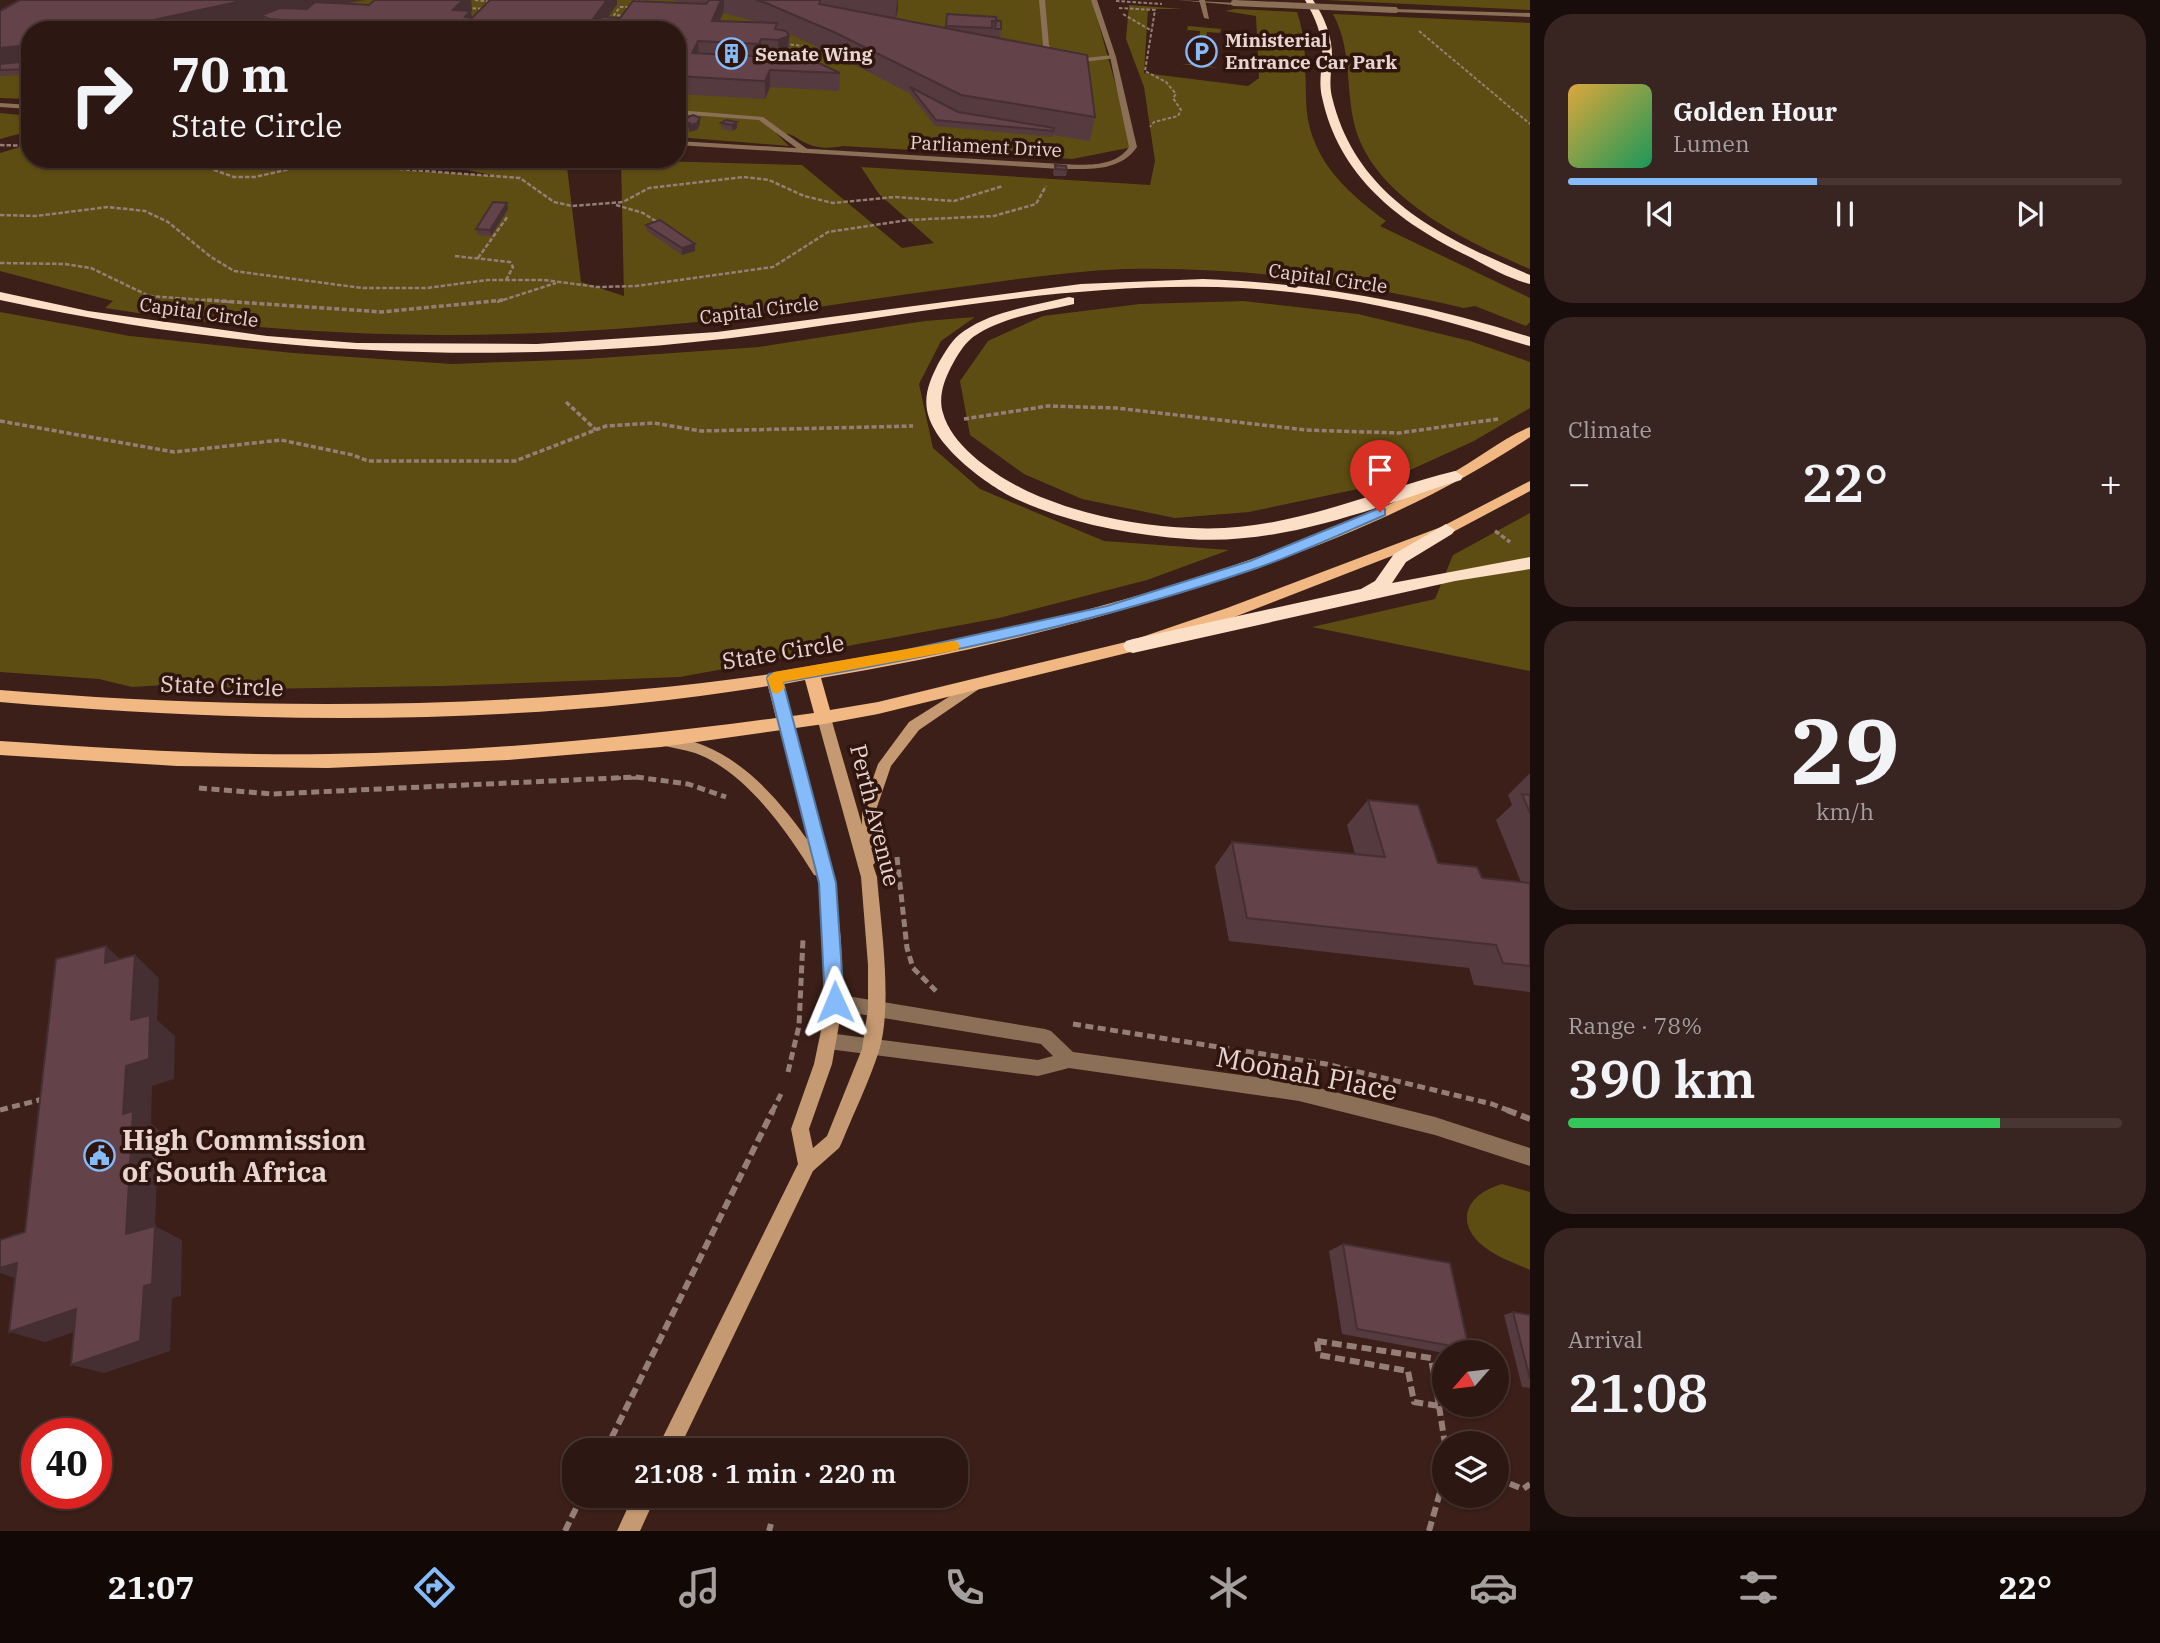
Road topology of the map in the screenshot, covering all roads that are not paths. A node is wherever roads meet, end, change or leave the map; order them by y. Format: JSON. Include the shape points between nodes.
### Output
{"nodes":[{"id":1,"x":1042,"y":0,"type":"edge"},
{"id":2,"x":1094,"y":0,"type":"edge"},
{"id":3,"x":1180,"y":0,"type":"edge"},
{"id":4,"x":1309,"y":0,"type":"edge"},
{"id":5,"x":1203,"y":1,"type":"edge"},
{"id":6,"x":1530,"y":16,"type":"edge"},
{"id":7,"x":1207,"y":18,"type":"dead end"},
{"id":8,"x":1113,"y":57,"type":"junction"},
{"id":9,"x":0,"y":105,"type":"edge"},
{"id":10,"x":21,"y":106,"type":"edge"},
{"id":11,"x":686,"y":113,"type":"edge"},
{"id":12,"x":686,"y":144,"type":"edge"},
{"id":13,"x":806,"y":151,"type":"junction"},
{"id":14,"x":1530,"y":280,"type":"edge"},
{"id":15,"x":1133,"y":284,"type":"junction"},
{"id":16,"x":0,"y":296,"type":"edge"},
{"id":17,"x":1525,"y":341,"type":"edge"},
{"id":18,"x":1530,"y":431,"type":"edge"},
{"id":19,"x":1455,"y":476,"type":"junction"},
{"id":20,"x":1530,"y":485,"type":"edge"},
{"id":21,"x":1446,"y":530,"type":"junction"},
{"id":22,"x":1525,"y":556,"type":"edge"},
{"id":23,"x":1367,"y":594,"type":"junction"},
{"id":24,"x":1133,"y":646,"type":"junction"},
{"id":25,"x":811,"y":672,"type":"junction"},
{"id":26,"x":774,"y":678,"type":"junction"},
{"id":27,"x":974,"y":686,"type":"junction"},
{"id":28,"x":0,"y":696,"type":"edge"},
{"id":29,"x":824,"y":718,"type":"junction"},
{"id":30,"x":786,"y":724,"type":"junction"},
{"id":31,"x":661,"y":740,"type":"junction"},
{"id":32,"x":0,"y":748,"type":"edge"},
{"id":33,"x":869,"y":877,"type":"junction"},
{"id":34,"x":827,"y":883,"type":"junction"},
{"id":35,"x":835,"y":1002,"type":"junction"},
{"id":36,"x":876,"y":1009,"type":"junction"},
{"id":37,"x":828,"y":1041,"type":"junction"},
{"id":38,"x":871,"y":1049,"type":"junction"},
{"id":39,"x":1069,"y":1060,"type":"junction"},
{"id":40,"x":1530,"y":1157,"type":"edge"},
{"id":41,"x":807,"y":1165,"type":"junction"},
{"id":42,"x":673,"y":1438,"type":"edge"},
{"id":43,"x":639,"y":1508,"type":"edge"},
{"id":44,"x":628,"y":1531,"type":"edge"}],
"edges":[{"from":1,"to":8,"type":"street","via":[[1050,54],[1076,61]]},
{"from":2,"to":8,"type":"street"},
{"from":3,"to":5,"type":"street"},
{"from":4,"to":14,"type":"highway","via":[[1326,42],[1327,97],[1355,165],[1377,192],[1413,220]]},
{"from":5,"to":6,"type":"street","bridge":true},
{"from":5,"to":7,"type":"street"},
{"from":8,"to":13,"type":"street","name":"Parliament Drive","via":[[1131,137],[1132,150],[1124,159],[1086,167]]},
{"from":9,"to":10,"type":"street"},
{"from":11,"to":13,"type":"street","via":[[761,118]]},
{"from":12,"to":13,"type":"street","name":"Parliament Drive"},
{"from":15,"to":16,"type":"highway","name":"Capital Circle","via":[[942,304],[716,336],[548,347],[398,348],[251,340],[176,331]]},
{"from":15,"to":17,"type":"highway","name":"Capital Circle","via":[[1287,289],[1425,313]]},
{"from":15,"to":19,"type":"highway","via":[[992,321],[966,336],[950,354],[933,393],[935,415],[986,473],[1019,494],[1055,508],[1191,534],[1237,535],[1295,524]]},
{"from":18,"to":19,"type":"main road","name":"State Circle"},
{"from":19,"to":25,"type":"main road","name":"State Circle","via":[[1356,524],[1176,590],[1029,630]]},
{"from":20,"to":21,"type":"main road"},
{"from":21,"to":23,"type":"highway","via":[[1400,558],[1381,585]]},
{"from":21,"to":24,"type":"main road"},
{"from":22,"to":23,"type":"highway"},
{"from":23,"to":24,"type":"highway"},
{"from":24,"to":27,"type":"main road"},
{"from":25,"to":26,"type":"main road","name":"State Circle"},
{"from":25,"to":29,"type":"main road","name":"Perth Avenue"},
{"from":26,"to":28,"type":"main road","name":"State Circle","via":[[670,692],[411,710],[278,712]]},
{"from":26,"to":30,"type":"main road"},
{"from":27,"to":29,"type":"main road"},
{"from":27,"to":33,"type":"street","via":[[914,726],[886,764],[869,810]]},
{"from":29,"to":30,"type":"main road"},
{"from":29,"to":33,"type":"street","name":"Perth Avenue"},
{"from":30,"to":31,"type":"main road"},
{"from":30,"to":34,"type":"street"},
{"from":31,"to":32,"type":"main road","via":[[328,761],[177,759]]},
{"from":31,"to":34,"type":"street","via":[[702,750],[730,766],[786,820]]},
{"from":33,"to":36,"type":"street","name":"Perth Avenue"},
{"from":34,"to":35,"type":"street"},
{"from":35,"to":36,"type":"street"},
{"from":35,"to":37,"type":"street"},
{"from":36,"to":38,"type":"street","name":"Perth Avenue"},
{"from":36,"to":39,"type":"street","via":[[1045,1037]]},
{"from":37,"to":38,"type":"street","name":"Moonah Place"},
{"from":37,"to":41,"type":"street","via":[[800,1129]]},
{"from":38,"to":39,"type":"street","name":"Moonah Place","via":[[1038,1068]]},
{"from":38,"to":41,"type":"street","name":"Perth Avenue","via":[[833,1142]]},
{"from":39,"to":40,"type":"street","name":"Moonah Place","via":[[1299,1092],[1435,1126]]},
{"from":41,"to":42,"type":"street","name":"Perth Avenue"},
{"from":43,"to":44,"type":"street"}]}
